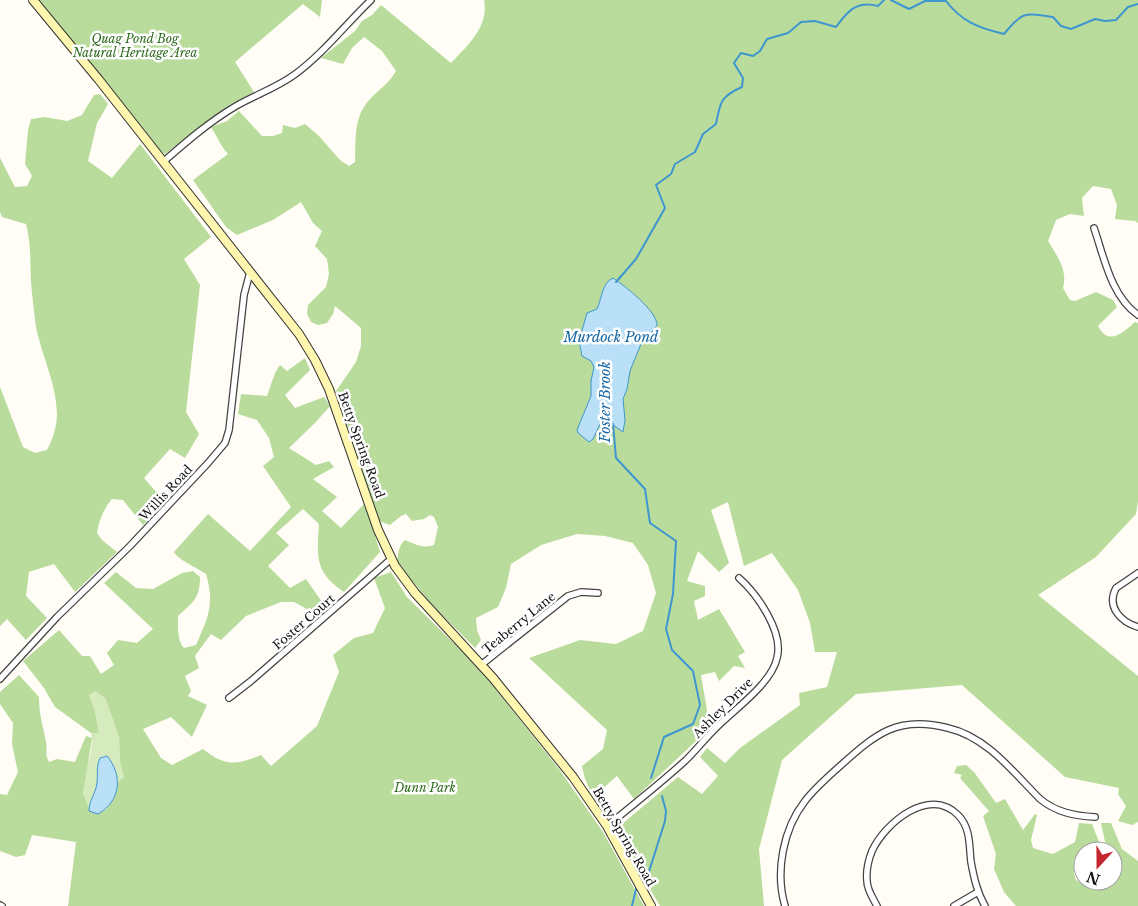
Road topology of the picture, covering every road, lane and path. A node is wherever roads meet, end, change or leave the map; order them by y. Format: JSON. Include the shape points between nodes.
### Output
{"nodes":[{"id":1,"x":33,"y":0,"type":"edge"},
{"id":2,"x":371,"y":0,"type":"edge"},
{"id":3,"x":163,"y":162,"type":"junction"},
{"id":4,"x":1094,"y":228,"type":"dead end"},
{"id":5,"x":250,"y":272,"type":"junction"},
{"id":6,"x":1138,"y":315,"type":"edge"},
{"id":7,"x":391,"y":559,"type":"junction"},
{"id":8,"x":1138,"y":573,"type":"edge"},
{"id":9,"x":739,"y":578,"type":"dead end"},
{"id":10,"x":598,"y":593,"type":"dead end"},
{"id":11,"x":1138,"y":627,"type":"edge"},
{"id":12,"x":482,"y":665,"type":"junction"},
{"id":13,"x":0,"y":678,"type":"edge"},
{"id":14,"x":229,"y":698,"type":"dead end"},
{"id":15,"x":1095,"y":817,"type":"dead end"},
{"id":16,"x":607,"y":826,"type":"junction"},
{"id":17,"x":978,"y":892,"type":"junction"},
{"id":18,"x":651,"y":906,"type":"edge"},
{"id":19,"x":785,"y":906,"type":"edge"},
{"id":20,"x":877,"y":906,"type":"edge"},
{"id":21,"x":954,"y":906,"type":"edge"},
{"id":22,"x":985,"y":906,"type":"edge"}],
"edges":[{"from":1,"to":3,"type":"street","name":"Betty Spring Road"},
{"from":2,"to":3,"type":"street","via":[[294,76],[217,118]]},
{"from":3,"to":5,"type":"street","name":"Betty Spring Road"},
{"from":4,"to":6,"type":"street","via":[[1119,295]]},
{"from":5,"to":7,"type":"street","name":"Betty Spring Road","via":[[299,334],[320,370]]},
{"from":5,"to":13,"type":"street","name":"Willis Road","via":[[244,295],[225,443],[130,546]]},
{"from":7,"to":12,"type":"street","name":"Betty Spring Road","via":[[415,593]]},
{"from":7,"to":14,"type":"street","name":"Foster Court"},
{"from":8,"to":11,"type":"street","via":[[1116,588],[1113,601],[1120,616]]},
{"from":9,"to":16,"type":"street","name":"Ashley Drive","via":[[758,600],[772,626],[778,650],[776,663],[760,686],[688,758]]},
{"from":10,"to":12,"type":"street","name":"Teaberry Lane","via":[[581,592],[568,596]]},
{"from":12,"to":16,"type":"street","name":"Betty Spring Road","via":[[563,763]]},
{"from":15,"to":19,"type":"street","via":[[1052,808],[992,751],[969,735],[926,724],[892,728],[867,742],[801,806],[783,853]]},
{"from":16,"to":18,"type":"street","name":"Betty Spring Road"},
{"from":17,"to":20,"type":"street","via":[[965,824],[951,810],[940,805],[928,805],[900,819],[873,849],[867,882]]},
{"from":17,"to":21,"type":"street"},
{"from":17,"to":22,"type":"street"}]}
